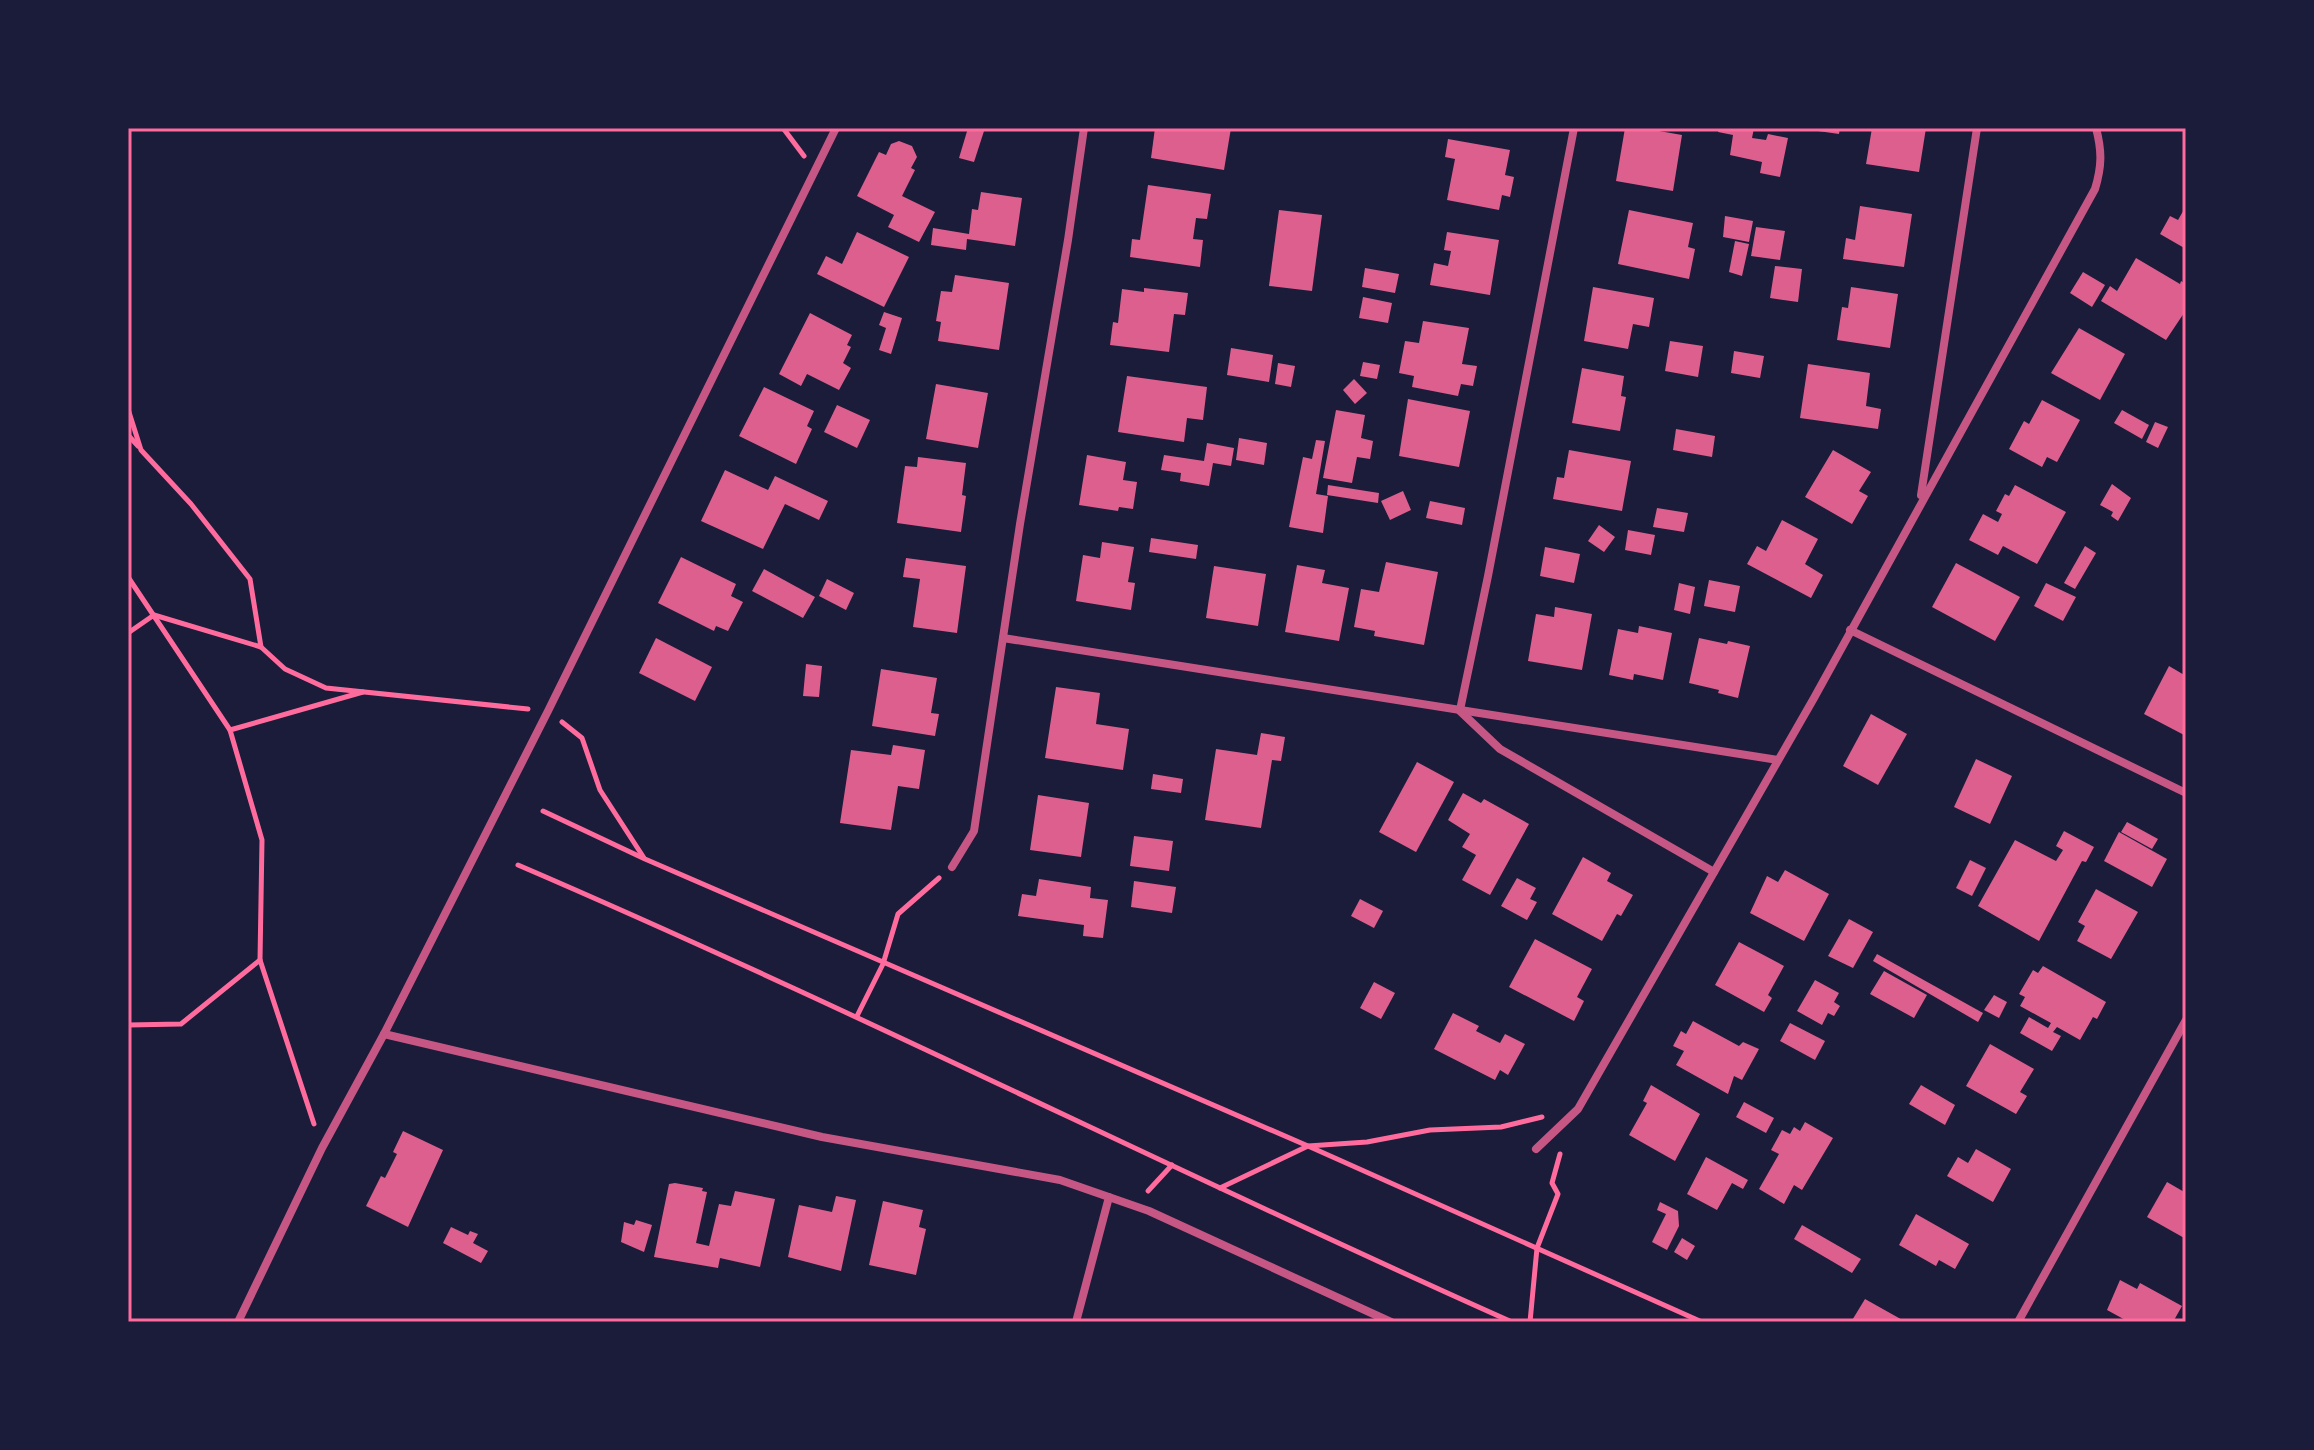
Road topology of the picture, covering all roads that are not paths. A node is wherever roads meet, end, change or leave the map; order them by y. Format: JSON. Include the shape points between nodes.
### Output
{"nodes":[{"id":1,"x":836,"y":128,"type":"edge"},
{"id":2,"x":1084,"y":128,"type":"edge"},
{"id":3,"x":1574,"y":128,"type":"edge"},
{"id":4,"x":1977,"y":128,"type":"edge"},
{"id":5,"x":2096,"y":128,"type":"edge"},
{"id":6,"x":1920,"y":503,"type":"junction"},
{"id":7,"x":1850,"y":630,"type":"junction"},
{"id":8,"x":1003,"y":638,"type":"junction"},
{"id":9,"x":1460,"y":710,"type":"junction"},
{"id":10,"x":1778,"y":760,"type":"junction"},
{"id":11,"x":2186,"y":793,"type":"edge"},
{"id":12,"x":952,"y":867,"type":"road end"},
{"id":13,"x":1714,"y":872,"type":"junction"},
{"id":14,"x":2186,"y":1020,"type":"edge"},
{"id":15,"x":384,"y":1034,"type":"junction"},
{"id":16,"x":1536,"y":1149,"type":"dead end"},
{"id":17,"x":1109,"y":1197,"type":"junction"},
{"id":18,"x":238,"y":1322,"type":"edge"},
{"id":19,"x":1076,"y":1322,"type":"edge"},
{"id":20,"x":1391,"y":1322,"type":"edge"},
{"id":21,"x":2018,"y":1322,"type":"edge"}],
"edges":[{"from":1,"to":15,"type":"street"},
{"from":2,"to":8,"type":"street"},
{"from":3,"to":9,"type":"street"},
{"from":4,"to":6,"type":"street"},
{"from":5,"to":6,"type":"street","via":[[2102,149],[2095,189]]},
{"from":6,"to":7,"type":"street"},
{"from":7,"to":10,"type":"street"},
{"from":7,"to":11,"type":"street"},
{"from":8,"to":9,"type":"street"},
{"from":8,"to":12,"type":"street","via":[[974,831]]},
{"from":9,"to":10,"type":"street"},
{"from":9,"to":13,"type":"street","via":[[1500,749]]},
{"from":10,"to":13,"type":"street"},
{"from":13,"to":16,"type":"street","via":[[1578,1109]]},
{"from":14,"to":21,"type":"street"},
{"from":15,"to":17,"type":"street","via":[[822,1137],[1060,1180]]},
{"from":15,"to":18,"type":"street"},
{"from":17,"to":19,"type":"street"},
{"from":17,"to":20,"type":"street"}]}
